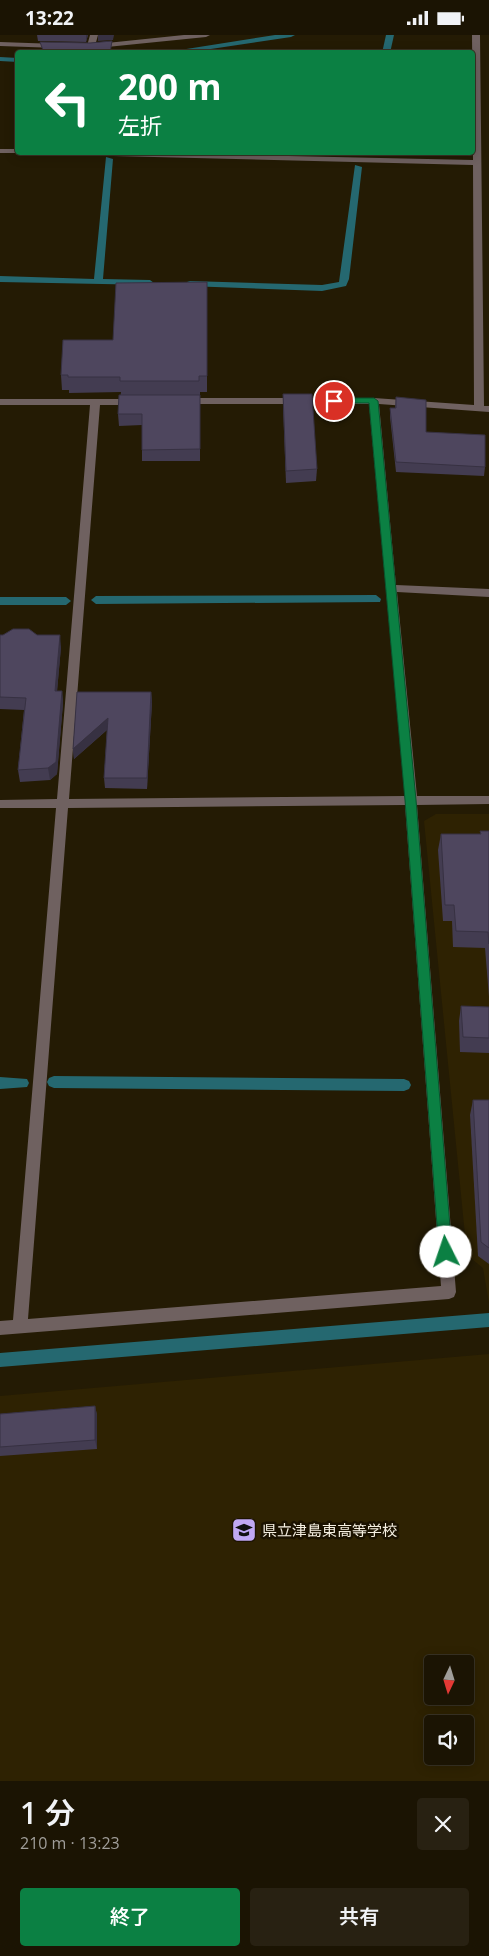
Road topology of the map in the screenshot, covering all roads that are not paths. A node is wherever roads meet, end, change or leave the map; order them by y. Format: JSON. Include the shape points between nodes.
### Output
{"nodes":[{"id":1,"x":94,"y":35,"type":"edge"},
{"id":2,"x":206,"y":35,"type":"edge"},
{"id":3,"x":476,"y":35,"type":"edge"},
{"id":4,"x":187,"y":37,"type":"edge"},
{"id":5,"x":0,"y":44,"type":"edge"},
{"id":6,"x":63,"y":46,"type":"edge"},
{"id":7,"x":82,"y":46,"type":"edge"},
{"id":8,"x":91,"y":46,"type":"junction"},
{"id":9,"x":0,"y":151,"type":"edge"},
{"id":10,"x":15,"y":151,"type":"edge"},
{"id":11,"x":153,"y":155,"type":"edge"},
{"id":12,"x":477,"y":163,"type":"junction"},
{"id":13,"x":478,"y":225,"type":"junction"},
{"id":14,"x":489,"y":226,"type":"edge"},
{"id":15,"x":175,"y":401,"type":"edge"},
{"id":16,"x":374,"y":401,"type":"junction"},
{"id":17,"x":0,"y":402,"type":"edge"},
{"id":18,"x":96,"y":402,"type":"junction"},
{"id":19,"x":145,"y":402,"type":"edge"},
{"id":20,"x":484,"y":408,"type":"edge"},
{"id":21,"x":391,"y":588,"type":"junction"},
{"id":22,"x":489,"y":593,"type":"edge"},
{"id":23,"x":411,"y":800,"type":"junction"},
{"id":24,"x":489,"y":800,"type":"edge"},
{"id":25,"x":0,"y":804,"type":"edge"},
{"id":26,"x":63,"y":804,"type":"junction"},
{"id":27,"x":20,"y":1327,"type":"junction"},
{"id":28,"x":0,"y":1328,"type":"edge"}],
"edges":[{"from":1,"to":8,"type":"street"},
{"from":2,"to":4,"type":"street"},
{"from":3,"to":12,"type":"street","via":[[479,96]]},
{"from":4,"to":8,"type":"street"},
{"from":5,"to":6,"type":"street"},
{"from":7,"to":8,"type":"street"},
{"from":9,"to":10,"type":"street"},
{"from":11,"to":12,"type":"street"},
{"from":12,"to":13,"type":"street"},
{"from":13,"to":14,"type":"street"},
{"from":13,"to":20,"type":"street"},
{"from":15,"to":16,"type":"street"},
{"from":16,"to":20,"type":"street"},
{"from":16,"to":21,"type":"street"},
{"from":17,"to":18,"type":"street"},
{"from":18,"to":19,"type":"street"},
{"from":18,"to":26,"type":"street"},
{"from":21,"to":22,"type":"street"},
{"from":21,"to":23,"type":"street"},
{"from":23,"to":24,"type":"street"},
{"from":23,"to":26,"type":"street"},
{"from":23,"to":27,"type":"street","via":[[449,1291]]},
{"from":25,"to":26,"type":"street"},
{"from":26,"to":27,"type":"street"},
{"from":27,"to":28,"type":"street"}]}
